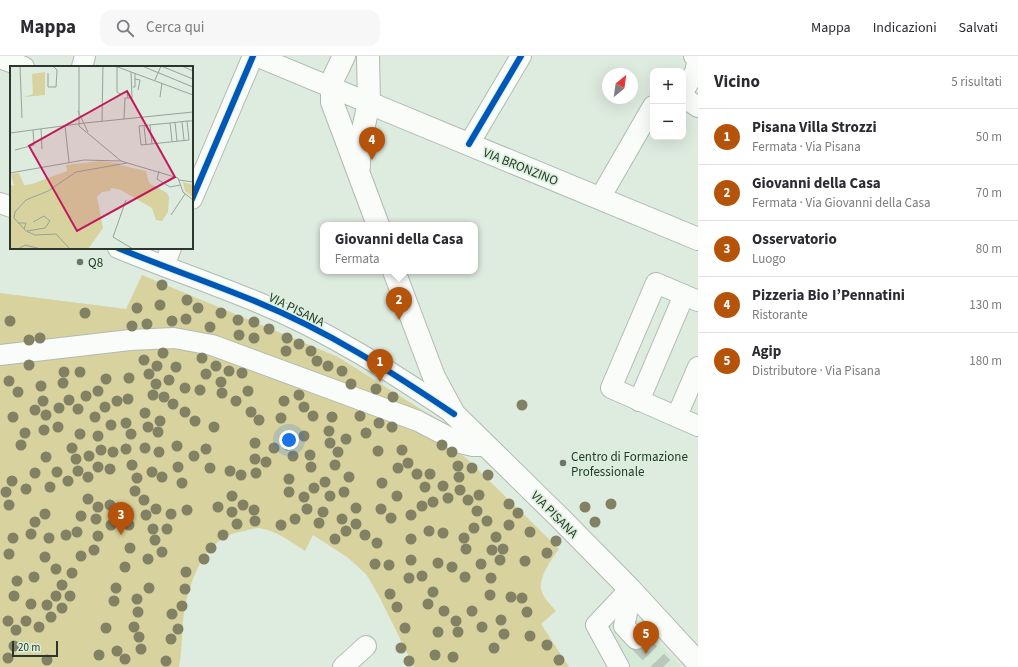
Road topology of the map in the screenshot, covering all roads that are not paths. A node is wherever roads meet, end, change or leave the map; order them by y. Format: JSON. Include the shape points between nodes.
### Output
{"nodes":[{"id":1,"x":32,"y":56,"type":"edge"},
{"id":2,"x":85,"y":56,"type":"edge"},
{"id":3,"x":254,"y":56,"type":"edge"},
{"id":4,"x":344,"y":56,"type":"edge"},
{"id":5,"x":368,"y":56,"type":"edge"},
{"id":6,"x":521,"y":56,"type":"edge"},
{"id":7,"x":694,"y":56,"type":"edge"},
{"id":8,"x":0,"y":58,"type":"edge"},
{"id":9,"x":22,"y":66,"type":"edge"},
{"id":10,"x":26,"y":66,"type":"edge"},
{"id":11,"x":82,"y":66,"type":"edge"},
{"id":12,"x":330,"y":86,"type":"junction"},
{"id":13,"x":686,"y":87,"type":"edge"},
{"id":14,"x":686,"y":100,"type":"edge"},
{"id":15,"x":369,"y":103,"type":"junction"},
{"id":16,"x":698,"y":107,"type":"edge"},
{"id":17,"x":650,"y":111,"type":"edge"},
{"id":18,"x":469,"y":144,"type":"junction"},
{"id":19,"x":360,"y":175,"type":"junction"},
{"id":20,"x":193,"y":197,"type":"edge"},
{"id":21,"x":600,"y":198,"type":"junction"},
{"id":22,"x":0,"y":203,"type":"edge"},
{"id":23,"x":10,"y":206,"type":"edge"},
{"id":24,"x":377,"y":222,"type":"edge"},
{"id":25,"x":698,"y":239,"type":"edge"},
{"id":26,"x":121,"y":249,"type":"edge"},
{"id":27,"x":171,"y":249,"type":"edge"},
{"id":28,"x":164,"y":266,"type":"junction"},
{"id":29,"x":395,"y":274,"type":"edge"},
{"id":30,"x":691,"y":298,"type":"edge"},
{"id":31,"x":0,"y":355,"type":"edge"},
{"id":32,"x":698,"y":367,"type":"edge"},
{"id":33,"x":639,"y":401,"type":"junction"},
{"id":34,"x":454,"y":414,"type":"junction"},
{"id":35,"x":677,"y":416,"type":"junction"},
{"id":36,"x":698,"y":426,"type":"edge"},
{"id":37,"x":486,"y":446,"type":"junction"},
{"id":38,"x":631,"y":590,"type":"junction"},
{"id":39,"x":636,"y":639,"type":"tunnel mouth"},
{"id":40,"x":366,"y":646,"type":"dead end"},
{"id":41,"x":698,"y":663,"type":"edge"},
{"id":42,"x":343,"y":667,"type":"edge"},
{"id":43,"x":618,"y":667,"type":"edge"}],
"edges":[{"from":1,"to":10,"type":"street"},
{"from":2,"to":11,"type":"street"},
{"from":3,"to":12,"type":"street","name":"VIA BRONZINO"},
{"from":3,"to":20,"type":"street"},
{"from":4,"to":12,"type":"main road"},
{"from":5,"to":15,"type":"main road"},
{"from":6,"to":18,"type":"street"},
{"from":7,"to":13,"type":"street","via":[[698,59],[695,72]]},
{"from":8,"to":9,"type":"street"},
{"from":12,"to":15,"type":"street","name":"VIA BRONZINO"},
{"from":12,"to":19,"type":"main road","via":[[332,102]]},
{"from":14,"to":16,"type":"street"},
{"from":15,"to":18,"type":"main road","name":"VIA BRONZINO"},
{"from":15,"to":19,"type":"main road","via":[[359,147]]},
{"from":17,"to":21,"type":"street"},
{"from":18,"to":21,"type":"main road","name":"VIA BRONZINO"},
{"from":19,"to":24,"type":"main road"},
{"from":21,"to":25,"type":"main road","name":"VIA BRONZINO"},
{"from":22,"to":23,"type":"street"},
{"from":26,"to":28,"type":"street","name":"VIA PISANA"},
{"from":27,"to":28,"type":"street"},
{"from":28,"to":34,"type":"street","name":"VIA PISANA","via":[[257,302],[315,329],[368,357]]},
{"from":29,"to":34,"type":"main road","via":[[434,377]]},
{"from":30,"to":33,"type":"street"},
{"from":30,"to":33,"type":"street","via":[[656,283],[611,388]]},
{"from":31,"to":37,"type":"street","via":[[130,340],[174,338],[212,345],[418,421],[460,442]]},
{"from":32,"to":35,"type":"street"},
{"from":33,"to":35,"type":"street"},
{"from":34,"to":37,"type":"main road","name":"VIA PISANA"},
{"from":35,"to":36,"type":"street"},
{"from":37,"to":38,"type":"main road","name":"VIA PISANA"},
{"from":38,"to":39,"type":"street","via":[[624,626]]},
{"from":38,"to":41,"type":"main road","name":"VIA PISANA"},
{"from":38,"to":43,"type":"street","via":[[596,625]]},
{"from":40,"to":42,"type":"street"}]}
